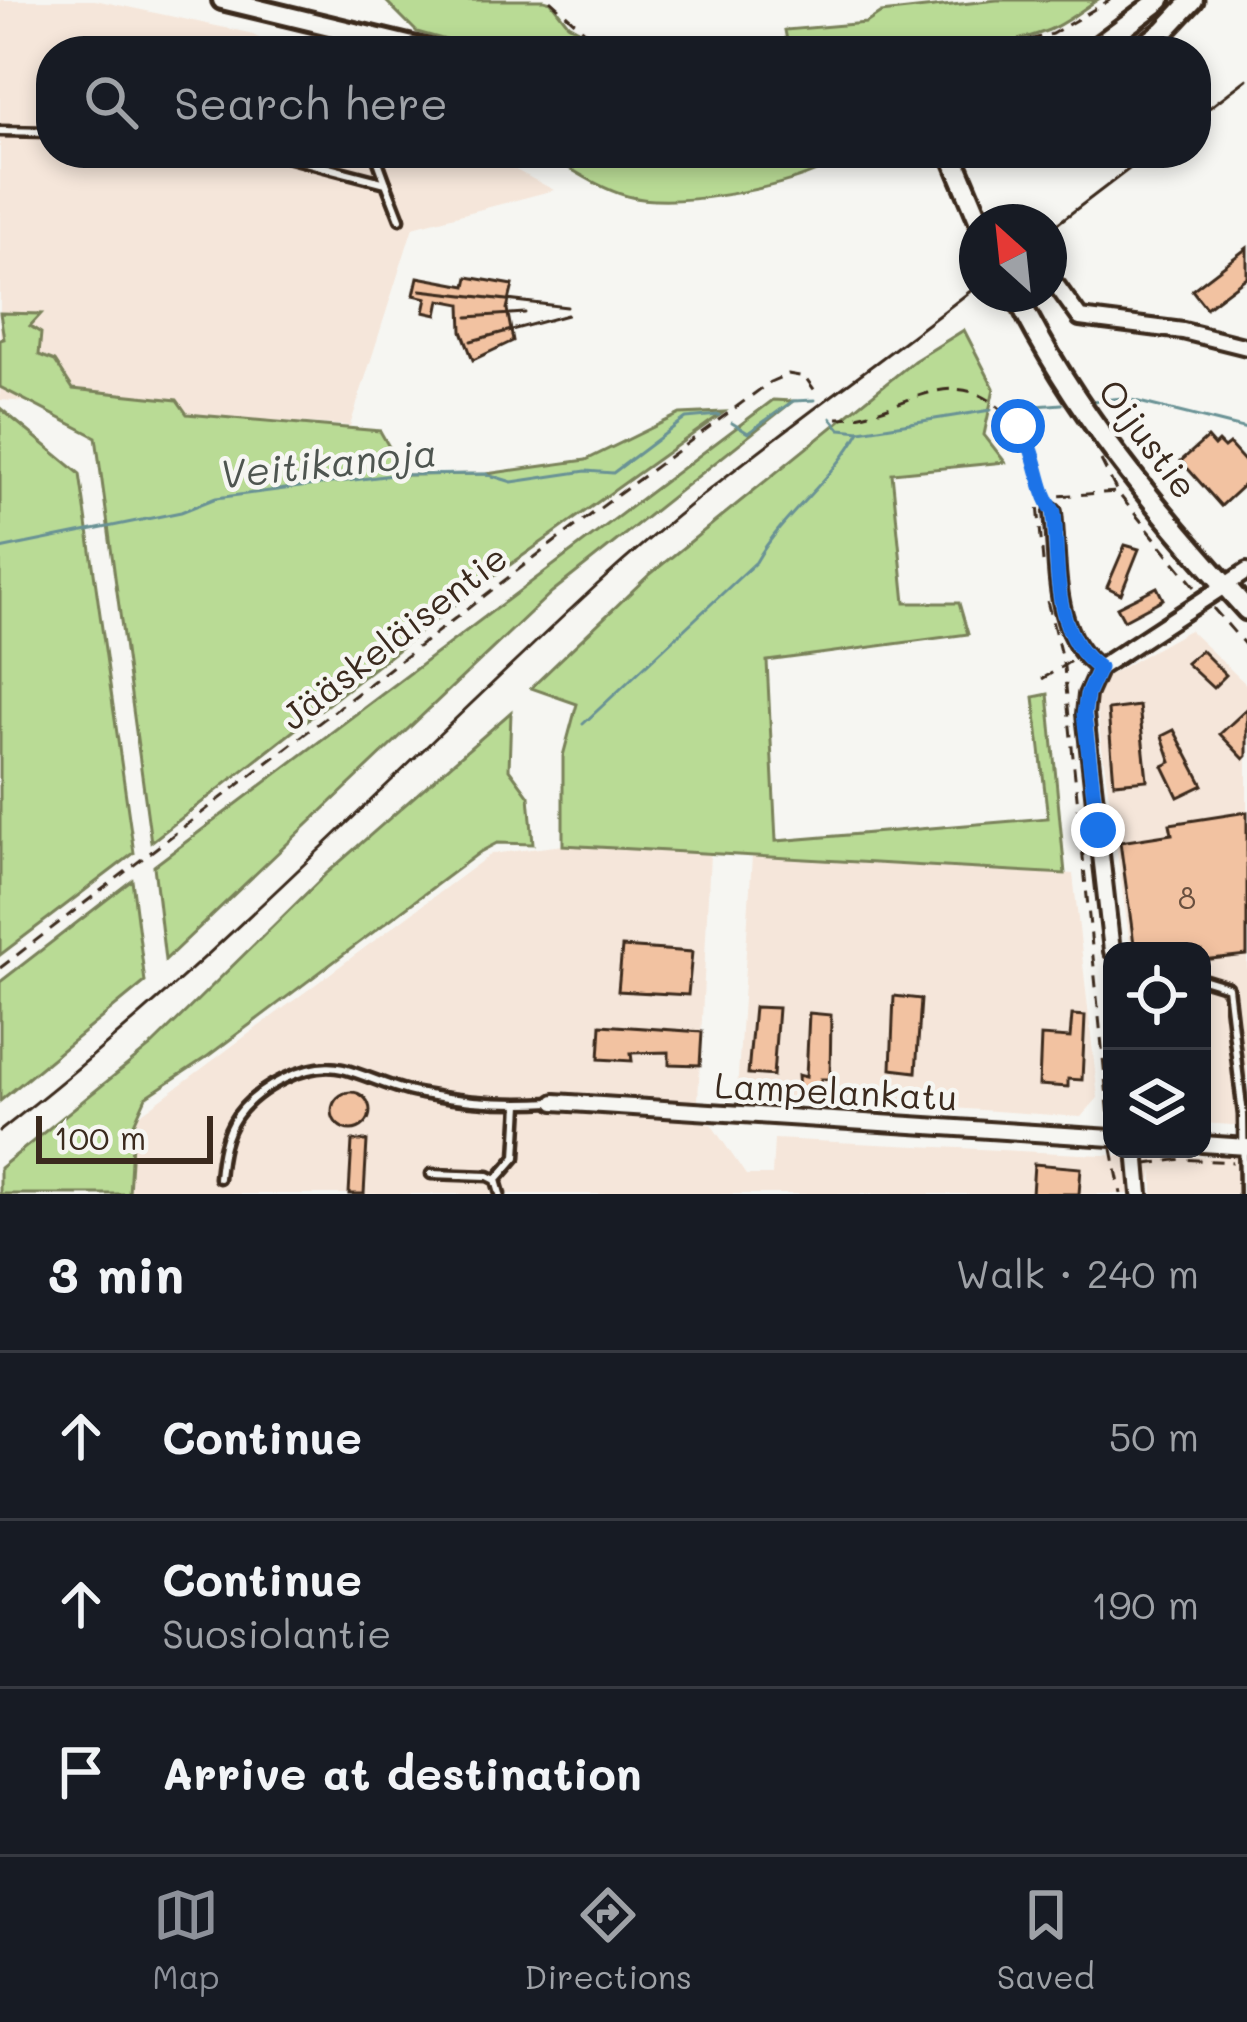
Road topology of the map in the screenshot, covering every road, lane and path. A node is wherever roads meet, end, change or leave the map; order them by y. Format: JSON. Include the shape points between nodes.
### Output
{"nodes":[{"id":1,"x":222,"y":0,"type":"edge"},
{"id":2,"x":550,"y":0,"type":"edge"},
{"id":3,"x":1110,"y":0,"type":"edge"},
{"id":4,"x":1160,"y":0,"type":"edge"},
{"id":5,"x":1193,"y":0,"type":"edge"},
{"id":6,"x":369,"y":36,"type":"edge"},
{"id":7,"x":590,"y":36,"type":"edge"},
{"id":8,"x":1044,"y":36,"type":"edge"},
{"id":9,"x":1112,"y":36,"type":"edge"},
{"id":10,"x":1157,"y":36,"type":"edge"},
{"id":11,"x":0,"y":131,"type":"edge"},
{"id":12,"x":36,"y":132,"type":"edge"},
{"id":13,"x":328,"y":168,"type":"edge"},
{"id":14,"x":380,"y":168,"type":"edge"},
{"id":15,"x":957,"y":168,"type":"edge"},
{"id":16,"x":386,"y":183,"type":"junction"},
{"id":17,"x":972,"y":204,"type":"edge"},
{"id":18,"x":400,"y":219,"type":"dead end"},
{"id":19,"x":1067,"y":300,"type":"edge"},
{"id":20,"x":1025,"y":312,"type":"edge"},
{"id":21,"x":1247,"y":347,"type":"edge"},
{"id":22,"x":818,"y":395,"type":"dead end"},
{"id":23,"x":837,"y":418,"type":"dead end"},
{"id":24,"x":1117,"y":492,"type":"dead end"},
{"id":25,"x":1043,"y":497,"type":"junction"},
{"id":26,"x":1054,"y":512,"type":"joint"},
{"id":27,"x":1043,"y":567,"type":"dead end"},
{"id":28,"x":1247,"y":572,"type":"edge"},
{"id":29,"x":1226,"y":586,"type":"junction"},
{"id":30,"x":1046,"y":588,"type":"dead end"},
{"id":31,"x":1247,"y":610,"type":"edge"},
{"id":32,"x":1064,"y":667,"type":"junction"},
{"id":33,"x":1099,"y":668,"type":"junction"},
{"id":34,"x":1042,"y":679,"type":"dead end"},
{"id":35,"x":1111,"y":942,"type":"edge"},
{"id":36,"x":0,"y":968,"type":"edge"},
{"id":37,"x":1211,"y":982,"type":"edge"},
{"id":38,"x":1105,"y":1050,"type":"edge"},
{"id":39,"x":556,"y":1102,"type":"joint"},
{"id":40,"x":519,"y":1104,"type":"junction"},
{"id":41,"x":1103,"y":1142,"type":"edge"},
{"id":42,"x":1211,"y":1144,"type":"edge"},
{"id":43,"x":1245,"y":1146,"type":"edge"},
{"id":44,"x":1115,"y":1158,"type":"edge"},
{"id":45,"x":1137,"y":1158,"type":"edge"},
{"id":46,"x":1159,"y":1158,"type":"edge"},
{"id":47,"x":1243,"y":1163,"type":"junction"},
{"id":48,"x":430,"y":1174,"type":"dead end"},
{"id":49,"x":219,"y":1178,"type":"dead end"},
{"id":50,"x":496,"y":1180,"type":"junction"},
{"id":51,"x":500,"y":1194,"type":"edge"},
{"id":52,"x":1121,"y":1194,"type":"edge"},
{"id":53,"x":1140,"y":1194,"type":"edge"},
{"id":54,"x":1244,"y":1194,"type":"edge"}],
"edges":[{"from":1,"to":6,"type":"street"},
{"from":2,"to":7,"type":"path"},
{"from":3,"to":8,"type":"path"},
{"from":4,"to":9,"type":"main road"},
{"from":5,"to":10,"type":"main road"},
{"from":11,"to":12,"type":"lane"},
{"from":13,"to":16,"type":"lane"},
{"from":14,"to":16,"type":"lane"},
{"from":15,"to":17,"type":"main road"},
{"from":16,"to":18,"type":"lane"},
{"from":19,"to":21,"type":"street","via":[[1080,318]]},
{"from":20,"to":29,"type":"main road","name":"Oijustie","via":[[1123,467]]},
{"from":22,"to":36,"type":"path","name":"Jääskeläisentie","via":[[805,377],[770,382]]},
{"from":23,"to":25,"type":"path","via":[[871,415],[932,391],[979,392],[1028,438]]},
{"from":24,"to":25,"type":"path"},
{"from":25,"to":26,"type":"path"},
{"from":25,"to":27,"type":"path"},
{"from":26,"to":33,"type":"street","via":[[1066,630]]},
{"from":28,"to":29,"type":"street"},
{"from":29,"to":31,"type":"main road","name":"Oijustie"},
{"from":29,"to":33,"type":"street"},
{"from":30,"to":32,"type":"path"},
{"from":32,"to":34,"type":"path"},
{"from":32,"to":38,"type":"path"},
{"from":33,"to":35,"type":"street","via":[[1084,714]]},
{"from":37,"to":43,"type":"lane","via":[[1228,987]]},
{"from":39,"to":40,"type":"lane"},
{"from":39,"to":41,"type":"street","name":"Lampelankatu"},
{"from":40,"to":49,"type":"lane","via":[[420,1094],[338,1067],[305,1071],[271,1085],[238,1115]]},
{"from":40,"to":50,"type":"lane","via":[[516,1157]]},
{"from":42,"to":43,"type":"street"},
{"from":43,"to":47,"type":"lane"},
{"from":44,"to":52,"type":"path"},
{"from":45,"to":53,"type":"street"},
{"from":46,"to":47,"type":"path"},
{"from":47,"to":54,"type":"lane"},
{"from":48,"to":50,"type":"lane"},
{"from":50,"to":51,"type":"lane"}]}
